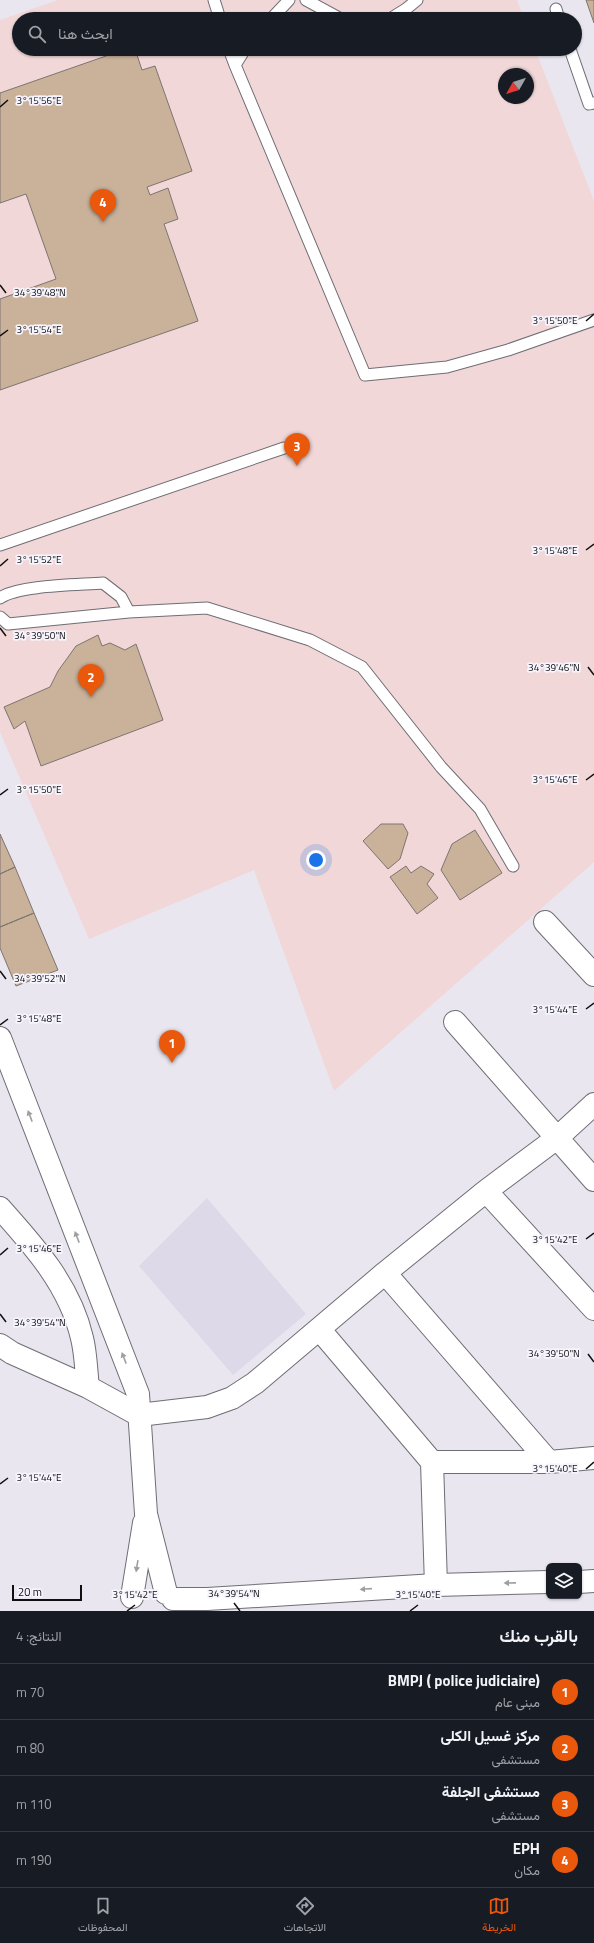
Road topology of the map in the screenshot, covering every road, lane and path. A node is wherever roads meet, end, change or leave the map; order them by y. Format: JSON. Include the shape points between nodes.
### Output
{"nodes":[{"id":1,"x":214,"y":0,"type":"edge"},
{"id":2,"x":289,"y":0,"type":"edge"},
{"id":3,"x":306,"y":0,"type":"edge"},
{"id":4,"x":417,"y":0,"type":"edge"},
{"id":5,"x":218,"y":12,"type":"edge"},
{"id":6,"x":278,"y":12,"type":"edge"},
{"id":7,"x":328,"y":12,"type":"edge"},
{"id":8,"x":402,"y":12,"type":"edge"},
{"id":9,"x":232,"y":56,"type":"edge"},
{"id":10,"x":241,"y":56,"type":"edge"},
{"id":11,"x":572,"y":56,"type":"edge"},
{"id":12,"x":235,"y":66,"type":"junction"},
{"id":13,"x":594,"y":103,"type":"edge"},
{"id":14,"x":594,"y":320,"type":"edge"},
{"id":15,"x":284,"y":448,"type":"dead end"},
{"id":16,"x":0,"y":545,"type":"edge"},
{"id":17,"x":0,"y":598,"type":"edge"},
{"id":18,"x":129,"y":612,"type":"junction"},
{"id":19,"x":0,"y":617,"type":"edge"},
{"id":20,"x":513,"y":866,"type":"dead end"},
{"id":21,"x":545,"y":922,"type":"dead end"},
{"id":22,"x":594,"y":975,"type":"edge"},
{"id":23,"x":455,"y":1022,"type":"dead end"},
{"id":24,"x":0,"y":1038,"type":"edge"},
{"id":25,"x":594,"y":1104,"type":"edge"},
{"id":26,"x":557,"y":1138,"type":"junction"},
{"id":27,"x":594,"y":1180,"type":"edge"},
{"id":28,"x":486,"y":1191,"type":"junction"},
{"id":29,"x":0,"y":1208,"type":"edge"},
{"id":30,"x":385,"y":1273,"type":"junction"},
{"id":31,"x":594,"y":1309,"type":"edge"},
{"id":32,"x":320,"y":1330,"type":"junction"},
{"id":33,"x":4,"y":1353,"type":"edge"},
{"id":34,"x":88,"y":1387,"type":"junction"},
{"id":35,"x":139,"y":1405,"type":"junction"},
{"id":36,"x":594,"y":1458,"type":"edge"},
{"id":37,"x":432,"y":1462,"type":"junction"},
{"id":38,"x":549,"y":1462,"type":"junction"},
{"id":39,"x":146,"y":1514,"type":"junction"},
{"id":40,"x":594,"y":1581,"type":"edge"},
{"id":41,"x":546,"y":1582,"type":"edge"},
{"id":42,"x":582,"y":1582,"type":"edge"},
{"id":43,"x":436,"y":1585,"type":"junction"},
{"id":44,"x":172,"y":1601,"type":"edge"},
{"id":45,"x":129,"y":1604,"type":"edge"}],
"edges":[{"from":1,"to":5,"type":"lane"},
{"from":2,"to":6,"type":"lane"},
{"from":3,"to":7,"type":"lane"},
{"from":4,"to":8,"type":"lane"},
{"from":9,"to":12,"type":"lane"},
{"from":10,"to":12,"type":"lane"},
{"from":11,"to":13,"type":"lane","via":[[589,104]]},
{"from":12,"to":14,"type":"lane","via":[[365,375],[447,367],[508,350]]},
{"from":15,"to":16,"type":"lane"},
{"from":17,"to":18,"type":"lane","via":[[7,593],[33,589],[103,583],[121,597]]},
{"from":18,"to":19,"type":"lane","via":[[8,624]]},
{"from":18,"to":20,"type":"lane","via":[[207,608],[310,640],[362,667],[442,767],[480,809]]},
{"from":21,"to":22,"type":"street"},
{"from":23,"to":26,"type":"street"},
{"from":35,"to":24,"type":"street","one_way":true},
{"from":25,"to":26,"type":"street"},
{"from":26,"to":27,"type":"street"},
{"from":26,"to":28,"type":"street"},
{"from":28,"to":30,"type":"street"},
{"from":28,"to":31,"type":"street"},
{"from":29,"to":34,"type":"street","via":[[41,1254],[67,1296],[82,1338]]},
{"from":30,"to":32,"type":"street"},
{"from":30,"to":38,"type":"street"},
{"from":32,"to":35,"type":"street","via":[[256,1383],[232,1398],[207,1407]]},
{"from":32,"to":37,"type":"street"},
{"from":33,"to":34,"type":"street"},
{"from":34,"to":35,"type":"street"},
{"from":35,"to":39,"type":"street"},
{"from":36,"to":38,"type":"street"},
{"from":37,"to":38,"type":"street"},
{"from":37,"to":43,"type":"street"},
{"from":39,"to":44,"type":"street"},
{"from":39,"to":45,"type":"street","one_way":true},
{"from":40,"to":42,"type":"street"},
{"from":41,"to":43,"type":"street","one_way":true},
{"from":43,"to":44,"type":"street","one_way":true},
{"from":44,"to":45,"type":"street","via":[[157,1589],[148,1589],[140,1592]]}]}
